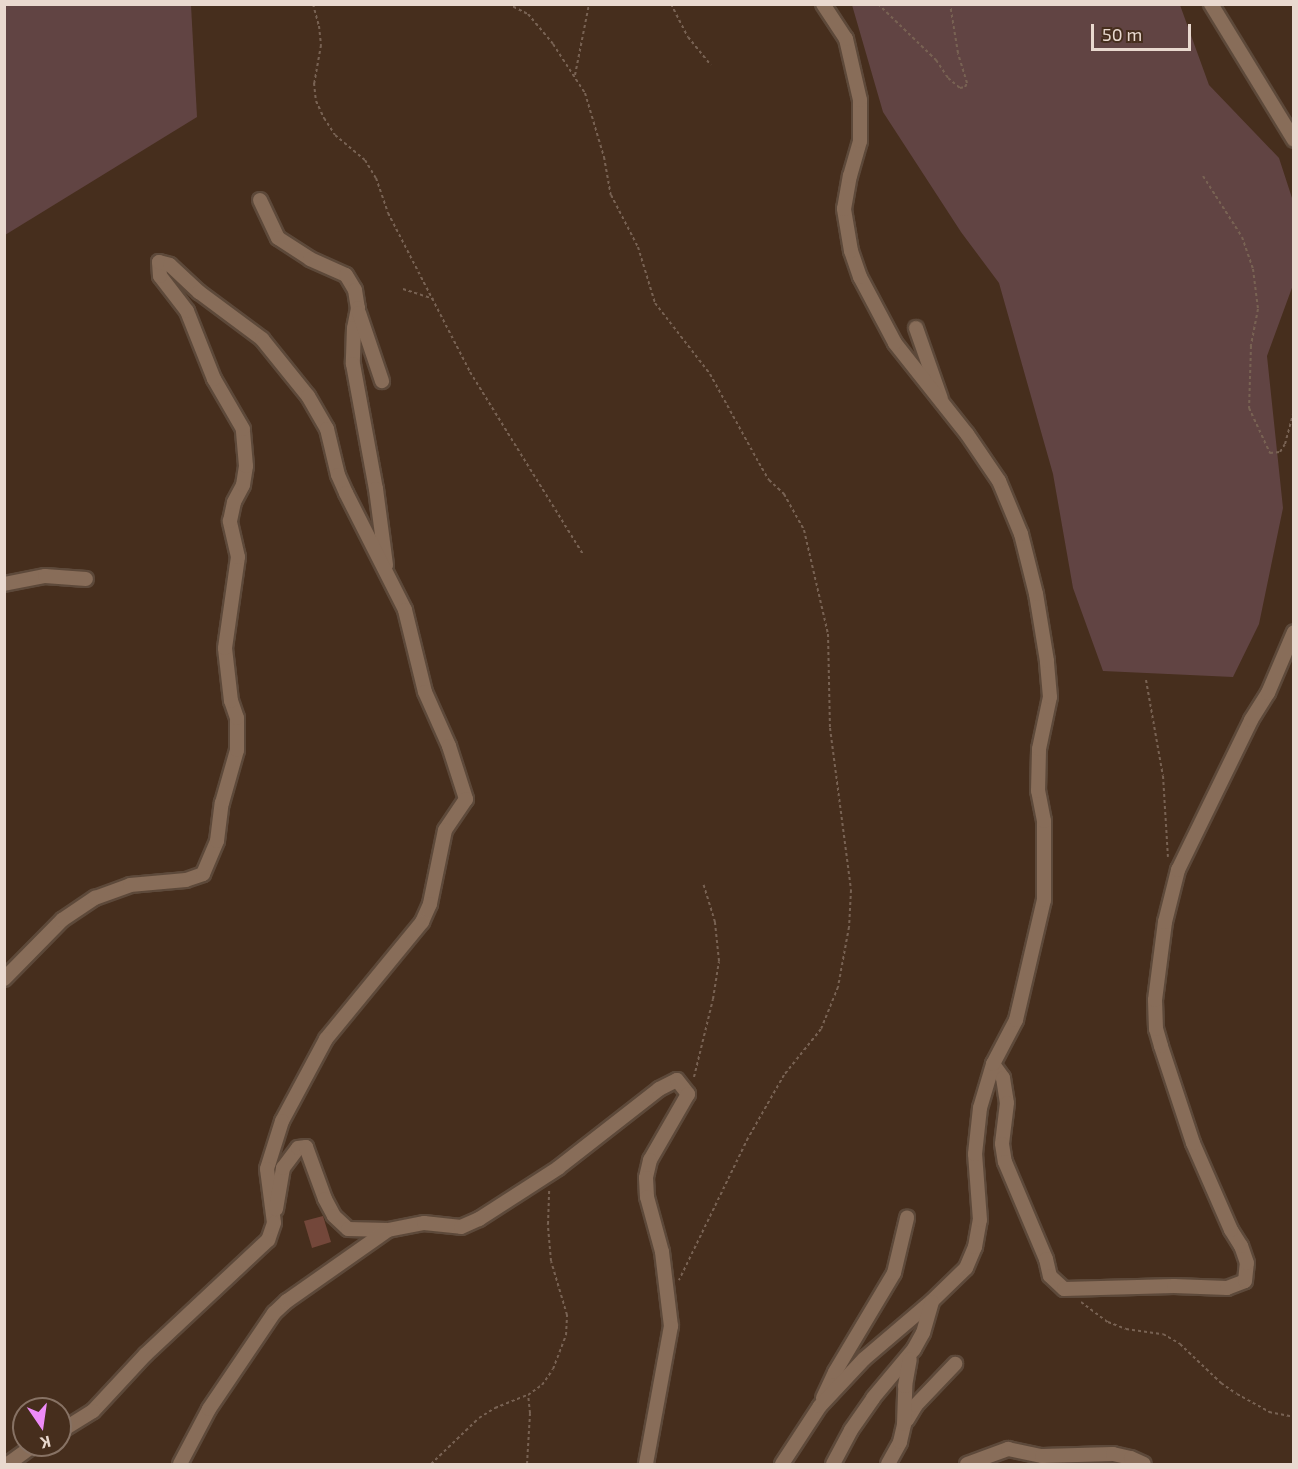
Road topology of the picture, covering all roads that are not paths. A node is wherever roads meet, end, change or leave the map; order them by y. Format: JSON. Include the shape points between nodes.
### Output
{"nodes":[{"id":1,"x":823,"y":4,"type":"edge"},
{"id":2,"x":1211,"y":4,"type":"edge"},
{"id":3,"x":1293,"y":140,"type":"edge"},
{"id":4,"x":260,"y":200,"type":"dead end"},
{"id":5,"x":358,"y":308,"type":"junction"},
{"id":6,"x":916,"y":328,"type":"dead end"},
{"id":7,"x":382,"y":381,"type":"dead end"},
{"id":8,"x":943,"y":407,"type":"junction"},
{"id":9,"x":389,"y":576,"type":"junction"},
{"id":10,"x":86,"y":579,"type":"dead end"},
{"id":11,"x":4,"y":584,"type":"edge"},
{"id":12,"x":1293,"y":632,"type":"edge"},
{"id":13,"x":4,"y":979,"type":"edge"},
{"id":14,"x":993,"y":1064,"type":"junction"},
{"id":15,"x":907,"y":1218,"type":"dead end"},
{"id":16,"x":274,"y":1223,"type":"junction"},
{"id":17,"x":388,"y":1230,"type":"junction"},
{"id":18,"x":932,"y":1301,"type":"junction"},
{"id":19,"x":914,"y":1349,"type":"junction"},
{"id":20,"x":956,"y":1364,"type":"dead end"},
{"id":21,"x":820,"y":1406,"type":"junction"},
{"id":22,"x":72,"y":1424,"type":"edge"},
{"id":23,"x":904,"y":1424,"type":"junction"},
{"id":24,"x":180,"y":1464,"type":"edge"},
{"id":25,"x":646,"y":1464,"type":"edge"},
{"id":26,"x":782,"y":1464,"type":"edge"},
{"id":27,"x":833,"y":1464,"type":"edge"},
{"id":28,"x":888,"y":1464,"type":"edge"},
{"id":29,"x":966,"y":1464,"type":"edge"},
{"id":30,"x":1144,"y":1464,"type":"edge"}],
"edges":[{"from":1,"to":8,"type":"street","via":[[846,39],[860,100],[860,141],[844,209],[851,251],[860,277],[895,343]]},
{"from":2,"to":3,"type":"street"},
{"from":4,"to":5,"type":"street","via":[[278,238],[310,259],[346,275],[355,290]]},
{"from":5,"to":7,"type":"street"},
{"from":5,"to":9,"type":"street","via":[[353,364]]},
{"from":6,"to":8,"type":"street"},
{"from":8,"to":14,"type":"street","via":[[999,481],[1016,523],[1036,594],[1050,697],[1039,748],[1044,900],[1016,1020]]},
{"from":9,"to":13,"type":"street","via":[[346,493],[327,429],[308,396],[262,339],[170,265],[159,262],[160,276],[187,311],[214,379],[243,429],[246,465],[230,520],[238,557],[225,648],[231,701],[237,718],[237,750],[222,803],[217,841],[203,874],[186,880],[130,885],[95,898],[62,920]]},
{"from":9,"to":16,"type":"street","via":[[405,610],[425,692],[449,746],[466,799],[445,830],[430,904],[422,922],[326,1039],[282,1121],[267,1169]]},
{"from":10,"to":11,"type":"street","via":[[45,576]]},
{"from":12,"to":14,"type":"street","via":[[1268,693],[1178,870],[1165,922],[1155,1000],[1161,1046],[1193,1143],[1241,1246],[1247,1263],[1245,1281],[1227,1288],[1064,1289],[1050,1276],[1005,1162],[1002,1144],[1007,1103],[1003,1078]]},
{"from":14,"to":18,"type":"street","via":[[980,1108],[975,1154],[980,1220],[975,1247],[966,1268]]},
{"from":15,"to":21,"type":"street","via":[[894,1273],[835,1372]]},
{"from":16,"to":17,"type":"street","via":[[283,1168],[297,1148],[306,1147],[334,1216],[348,1228]]},
{"from":16,"to":22,"type":"street","via":[[268,1240],[255,1254],[146,1354],[93,1411]]},
{"from":17,"to":24,"type":"street","via":[[274,1313],[214,1401]]},
{"from":17,"to":25,"type":"street","via":[[424,1223],[461,1227],[479,1219],[558,1168],[659,1089],[677,1080],[688,1094],[650,1160],[646,1178],[672,1326]]},
{"from":18,"to":19,"type":"street"},
{"from":18,"to":21,"type":"street","via":[[864,1359]]},
{"from":19,"to":23,"type":"street","via":[[905,1386]]},
{"from":19,"to":27,"type":"street","via":[[873,1398]]},
{"from":20,"to":23,"type":"street","via":[[916,1405]]},
{"from":21,"to":26,"type":"street"},
{"from":23,"to":28,"type":"street"},
{"from":29,"to":30,"type":"street","via":[[1008,1449],[1042,1456],[1113,1454]]}]}
